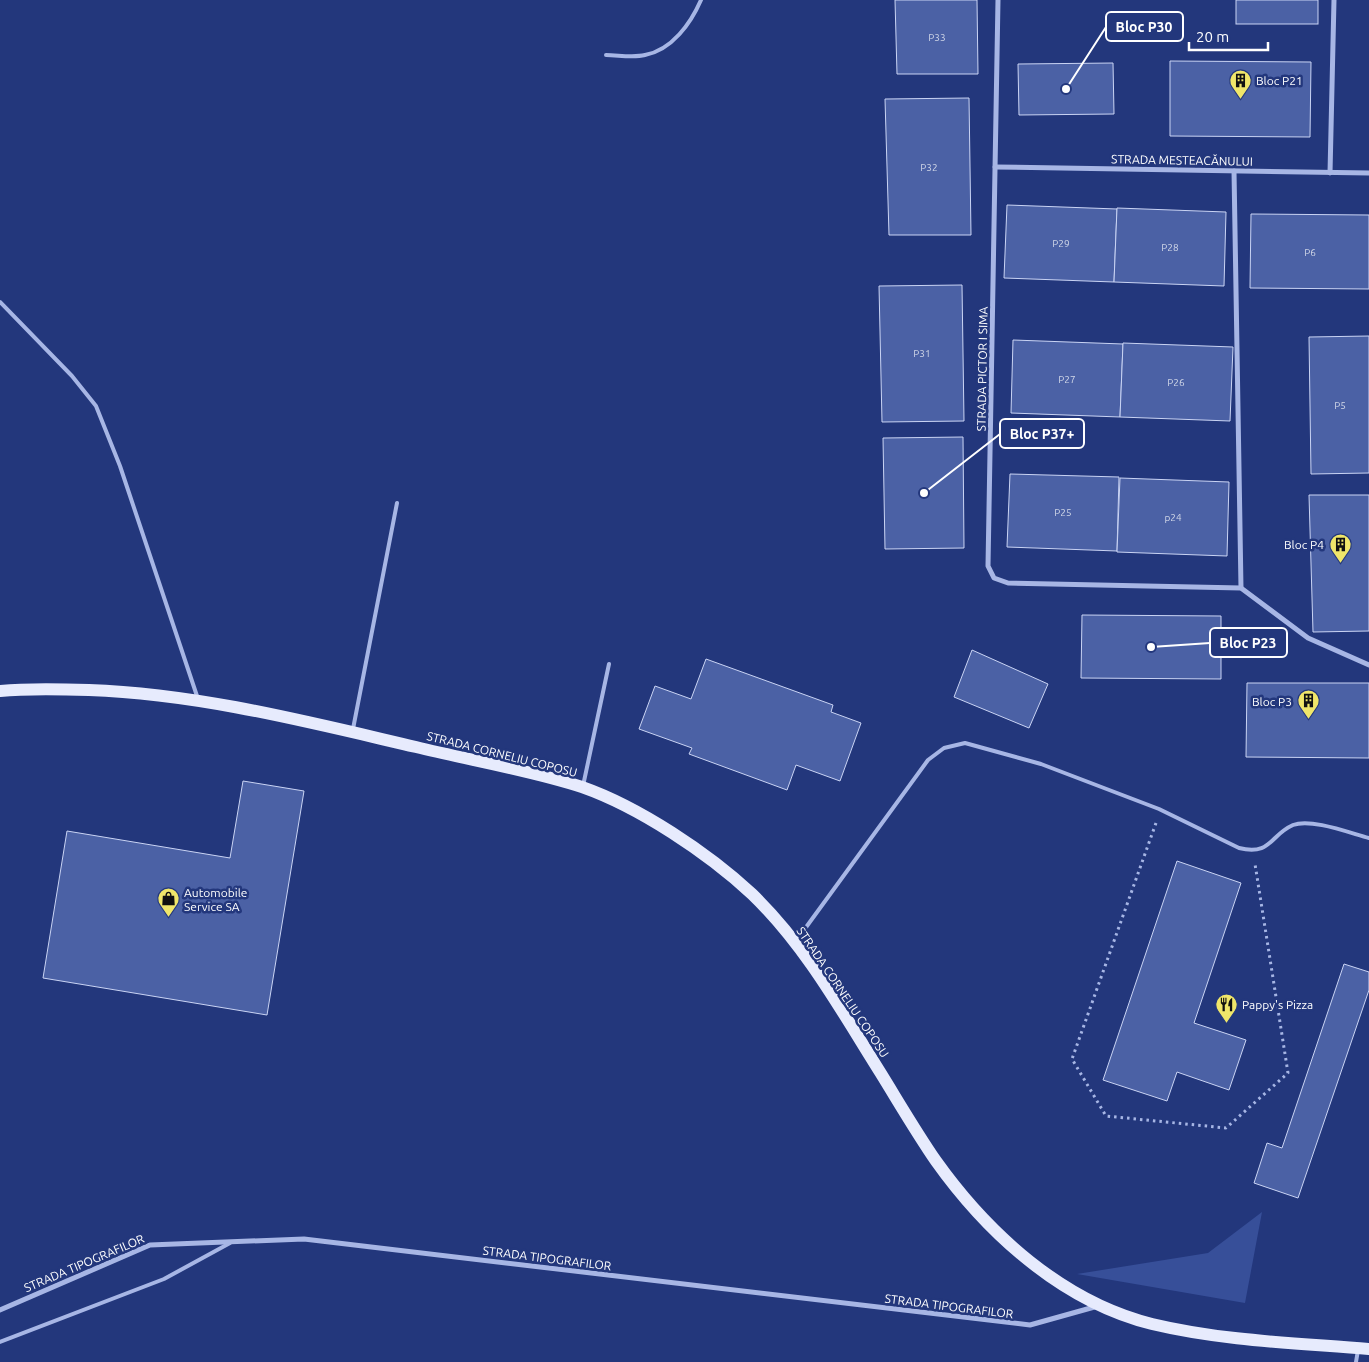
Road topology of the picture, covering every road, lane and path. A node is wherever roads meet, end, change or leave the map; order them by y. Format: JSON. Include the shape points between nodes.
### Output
{"nodes":[{"id":1,"x":701,"y":0,"type":"edge"},
{"id":2,"x":998,"y":0,"type":"edge"},
{"id":3,"x":1334,"y":0,"type":"edge"},
{"id":4,"x":606,"y":55,"type":"dead end"},
{"id":5,"x":995,"y":167,"type":"junction"},
{"id":6,"x":1234,"y":171,"type":"junction"},
{"id":7,"x":1330,"y":173,"type":"junction"},
{"id":8,"x":1369,"y":173,"type":"edge"},
{"id":9,"x":0,"y":302,"type":"edge"},
{"id":10,"x":398,"y":503,"type":"dead end"},
{"id":11,"x":1241,"y":588,"type":"junction"},
{"id":12,"x":609,"y":664,"type":"dead end"},
{"id":13,"x":1369,"y":665,"type":"edge"},
{"id":14,"x":0,"y":691,"type":"edge"},
{"id":15,"x":198,"y":700,"type":"junction"},
{"id":16,"x":352,"y":732,"type":"junction"},
{"id":17,"x":583,"y":788,"type":"junction"},
{"id":18,"x":1159,"y":809,"type":"junction"},
{"id":19,"x":1369,"y":838,"type":"edge"},
{"id":20,"x":1253,"y":851,"type":"junction"},
{"id":21,"x":796,"y":942,"type":"junction"},
{"id":22,"x":234,"y":1241,"type":"junction"},
{"id":23,"x":1101,"y":1306,"type":"junction"},
{"id":24,"x":0,"y":1310,"type":"edge"},
{"id":25,"x":0,"y":1342,"type":"edge"},
{"id":26,"x":1364,"y":1348,"type":"edge"},
{"id":27,"x":1356,"y":1362,"type":"edge"}],
"edges":[{"from":1,"to":4,"type":"lane","via":[[673,43],[646,55]]},
{"from":2,"to":5,"type":"street","name":"STRADA PICTOR I SIMA"},
{"from":3,"to":7,"type":"street"},
{"from":5,"to":6,"type":"street","name":"STRADA MESTEACĂNULUI"},
{"from":5,"to":11,"type":"street","name":"STRADA PICTOR I SIMA","via":[[988,566],[994,578],[1008,583]]},
{"from":6,"to":7,"type":"street","name":"STRADA MESTEACĂNULUI"},
{"from":6,"to":11,"type":"street"},
{"from":7,"to":8,"type":"street","name":"STRADA MESTEACĂNULUI"},
{"from":9,"to":15,"type":"lane","via":[[72,376],[96,406],[120,466]]},
{"from":10,"to":16,"type":"lane"},
{"from":11,"to":13,"type":"street","via":[[1308,638]]},
{"from":12,"to":17,"type":"lane"},
{"from":14,"to":15,"type":"main road","name":"STRADA CORNELIU COPOSU","via":[[114,691]]},
{"from":15,"to":16,"type":"main road","name":"STRADA CORNELIU COPOSU"},
{"from":16,"to":17,"type":"main road","name":"STRADA CORNELIU COPOSU"},
{"from":17,"to":21,"type":"main road","name":"STRADA CORNELIU COPOSU","via":[[646,817],[724,870],[754,896]]},
{"from":18,"to":20,"type":"lane","via":[[1239,848]]},
{"from":18,"to":20,"type":"path","via":[[1072,1059],[1106,1116],[1226,1128],[1288,1072]]},
{"from":18,"to":21,"type":"lane","via":[[1041,764],[965,743],[944,748],[928,760]]},
{"from":19,"to":20,"type":"lane","via":[[1311,823],[1294,825],[1264,847]]},
{"from":21,"to":23,"type":"main road","name":"STRADA CORNELIU COPOSU","via":[[937,1162],[969,1202],[1007,1242],[1047,1276]]},
{"from":22,"to":23,"type":"street","name":"STRADA TIPOGRAFILOR","via":[[304,1239],[1030,1326]]},
{"from":22,"to":24,"type":"street","name":"STRADA TIPOGRAFILOR","via":[[150,1245]]},
{"from":22,"to":25,"type":"lane","via":[[164,1279]]},
{"from":23,"to":26,"type":"main road","name":"STRADA CORNELIU COPOSU","via":[[1148,1323],[1215,1336]]},
{"from":26,"to":27,"type":"lane"}]}
